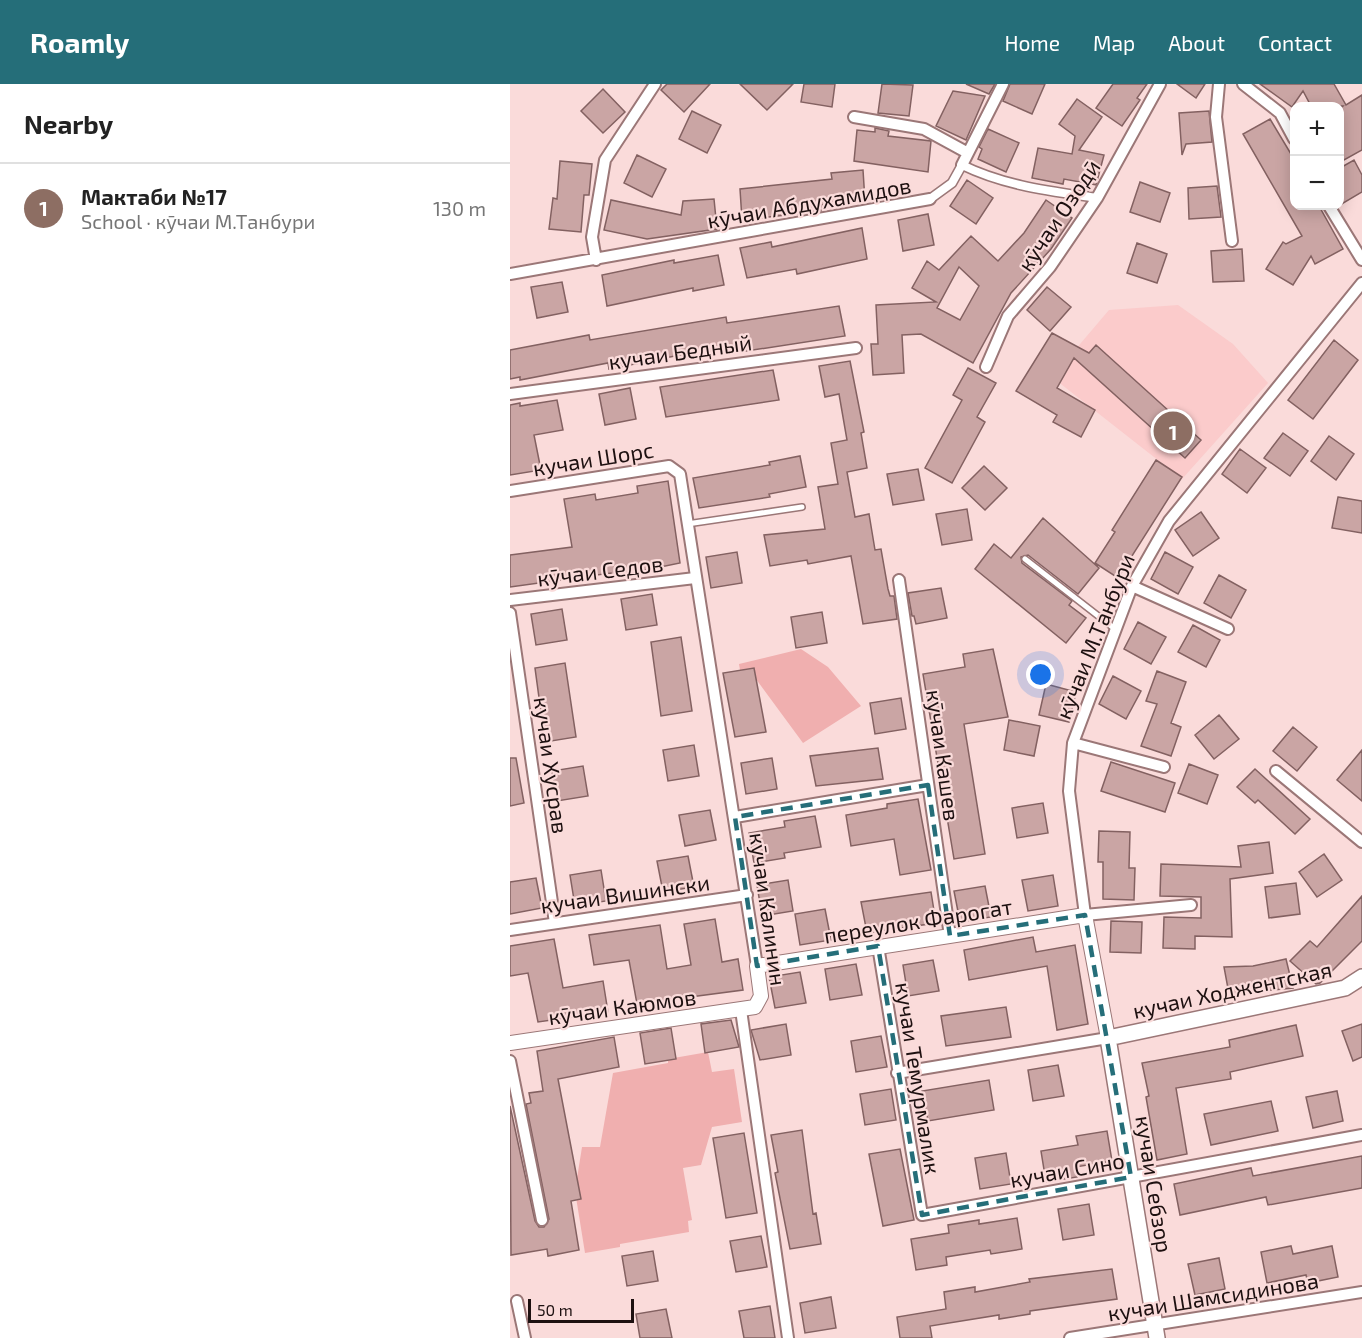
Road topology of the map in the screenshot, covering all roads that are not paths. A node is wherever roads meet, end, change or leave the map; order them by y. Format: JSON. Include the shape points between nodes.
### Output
{"nodes":[{"id":1,"x":655,"y":84,"type":"edge"},
{"id":2,"x":1003,"y":84,"type":"edge"},
{"id":3,"x":1160,"y":84,"type":"edge"},
{"id":4,"x":1219,"y":84,"type":"edge"},
{"id":5,"x":1243,"y":84,"type":"edge"},
{"id":6,"x":854,"y":117,"type":"dead end"},
{"id":7,"x":1290,"y":132,"type":"edge"},
{"id":8,"x":968,"y":153,"type":"junction"},
{"id":9,"x":962,"y":165,"type":"junction"},
{"id":10,"x":1097,"y":198,"type":"junction"},
{"id":11,"x":930,"y":199,"type":"joint"},
{"id":12,"x":1331,"y":210,"type":"edge"},
{"id":13,"x":1232,"y":241,"type":"dead end"},
{"id":14,"x":596,"y":260,"type":"junction"},
{"id":15,"x":1362,"y":260,"type":"edge"},
{"id":16,"x":510,"y":274,"type":"edge"},
{"id":17,"x":1362,"y":283,"type":"edge"},
{"id":18,"x":855,"y":348,"type":"dead end"},
{"id":19,"x":986,"y":367,"type":"dead end"},
{"id":20,"x":510,"y":394,"type":"edge"},
{"id":21,"x":680,"y":474,"type":"joint"},
{"id":22,"x":510,"y":491,"type":"edge"},
{"id":23,"x":802,"y":507,"type":"dead end"},
{"id":24,"x":687,"y":524,"type":"junction"},
{"id":25,"x":1025,"y":559,"type":"dead end"},
{"id":26,"x":695,"y":578,"type":"junction"},
{"id":27,"x":899,"y":580,"type":"dead end"},
{"id":28,"x":1132,"y":586,"type":"junction"},
{"id":29,"x":510,"y":600,"type":"edge"},
{"id":30,"x":510,"y":613,"type":"edge"},
{"id":31,"x":1228,"y":629,"type":"dead end"},
{"id":32,"x":1116,"y":630,"type":"junction"},
{"id":33,"x":1073,"y":743,"type":"junction"},
{"id":34,"x":1164,"y":767,"type":"dead end"},
{"id":35,"x":1276,"y":771,"type":"dead end"},
{"id":36,"x":928,"y":784,"type":"junction"},
{"id":37,"x":735,"y":817,"type":"junction"},
{"id":38,"x":1362,"y":842,"type":"edge"},
{"id":39,"x":747,"y":895,"type":"junction"},
{"id":40,"x":1191,"y":905,"type":"dead end"},
{"id":41,"x":1085,"y":915,"type":"junction"},
{"id":42,"x":555,"y":923,"type":"junction"},
{"id":43,"x":510,"y":930,"type":"edge"},
{"id":44,"x":950,"y":936,"type":"junction"},
{"id":45,"x":878,"y":946,"type":"junction"},
{"id":46,"x":757,"y":966,"type":"junction"},
{"id":47,"x":1362,"y":977,"type":"edge"},
{"id":48,"x":741,"y":1010,"type":"junction"},
{"id":49,"x":1108,"y":1038,"type":"junction"},
{"id":50,"x":510,"y":1043,"type":"edge"},
{"id":51,"x":510,"y":1061,"type":"edge"},
{"id":52,"x":897,"y":1072,"type":"junction"},
{"id":53,"x":1362,"y":1135,"type":"edge"},
{"id":54,"x":1131,"y":1177,"type":"junction"},
{"id":55,"x":922,"y":1215,"type":"joint"},
{"id":56,"x":542,"y":1220,"type":"dead end"},
{"id":57,"x":1362,"y":1292,"type":"edge"},
{"id":58,"x":517,"y":1301,"type":"dead end"},
{"id":59,"x":1156,"y":1331,"type":"edge"},
{"id":60,"x":525,"y":1338,"type":"edge"},
{"id":61,"x":788,"y":1338,"type":"edge"},
{"id":62,"x":1070,"y":1338,"type":"edge"}],
"edges":[{"from":1,"to":14,"type":"street","via":[[605,160],[592,237]]},
{"from":2,"to":8,"type":"street"},
{"from":3,"to":10,"type":"street","name":"кӯчаи Озодӣ"},
{"from":4,"to":13,"type":"street","via":[[1216,117]]},
{"from":5,"to":7,"type":"street","via":[[1280,113]]},
{"from":6,"to":8,"type":"street","via":[[924,129]]},
{"from":8,"to":9,"type":"street"},
{"from":9,"to":10,"type":"street","via":[[1000,181]]},
{"from":9,"to":11,"type":"street","name":"кӯчаи Абдухамидов","via":[[952,183]]},
{"from":10,"to":19,"type":"street","name":"кӯчаи Озодӣ","via":[[1050,267],[1008,316]]},
{"from":11,"to":14,"type":"street","name":"кӯчаи Абдухамидов"},
{"from":12,"to":15,"type":"street"},
{"from":14,"to":16,"type":"street","name":"кӯчаи Абдухамидов"},
{"from":17,"to":28,"type":"street","name":"кӯчаи М.Танбури","via":[[1169,520]]},
{"from":18,"to":20,"type":"street","name":"кучаи Бедный"},
{"from":21,"to":22,"type":"street","name":"кучаи Шорс","via":[[669,466]]},
{"from":21,"to":24,"type":"street","name":"кӯчаи Калинин"},
{"from":23,"to":24,"type":"lane"},
{"from":24,"to":26,"type":"street","name":"кӯчаи Калинин"},
{"from":25,"to":32,"type":"lane"},
{"from":26,"to":29,"type":"street","name":"кӯчаи Седов"},
{"from":26,"to":37,"type":"street","name":"кӯчаи Калинин"},
{"from":27,"to":36,"type":"street","name":"кӯчаи Кашев"},
{"from":28,"to":31,"type":"street"},
{"from":28,"to":32,"type":"street","name":"кӯчаи М.Танбури"},
{"from":30,"to":42,"type":"street","name":"кучаи Хусрав"},
{"from":32,"to":33,"type":"street","name":"кӯчаи М.Танбури"},
{"from":33,"to":34,"type":"street"},
{"from":33,"to":41,"type":"street","name":"кӯчаи М.Танбури","via":[[1069,791]]},
{"from":35,"to":38,"type":"street"},
{"from":36,"to":37,"type":"street"},
{"from":36,"to":44,"type":"street","name":"кӯчаи Кашев"},
{"from":37,"to":39,"type":"street","name":"кӯчаи Калинин"},
{"from":39,"to":42,"type":"street","name":"кучаи Вишински"},
{"from":39,"to":46,"type":"street","name":"кӯчаи Калинин"},
{"from":40,"to":41,"type":"street"},
{"from":41,"to":44,"type":"street","name":"переулок Фарогат"},
{"from":41,"to":49,"type":"street","name":"кӯчаи М.Танбури"},
{"from":42,"to":43,"type":"street","name":"кучаи Вишински"},
{"from":44,"to":45,"type":"street","name":"переулок Фарогат"},
{"from":45,"to":46,"type":"street","name":"переулок Фарогат"},
{"from":45,"to":52,"type":"street","name":"кучаи Темурмалик"},
{"from":46,"to":48,"type":"street","name":"кӯчаи Калинин","via":[[760,1002]]},
{"from":47,"to":49,"type":"main road","name":"кучаи Ходжентская","via":[[1345,988]]},
{"from":48,"to":50,"type":"street","name":"кӯчаи Каюмов"},
{"from":48,"to":61,"type":"street"},
{"from":49,"to":52,"type":"street"},
{"from":49,"to":54,"type":"main road","name":"кучаи Себзор"},
{"from":51,"to":56,"type":"street"},
{"from":52,"to":55,"type":"street","name":"кучаи Темурмалик"},
{"from":53,"to":54,"type":"street","name":"кучаи Сино"},
{"from":54,"to":55,"type":"street","name":"кучаи Сино"},
{"from":54,"to":59,"type":"main road","name":"кучаи Себзор"},
{"from":57,"to":59,"type":"street","name":"кучаи Шамсидинова"},
{"from":58,"to":60,"type":"street"},
{"from":59,"to":62,"type":"street","name":"кучаи Шамсидинова"}]}
